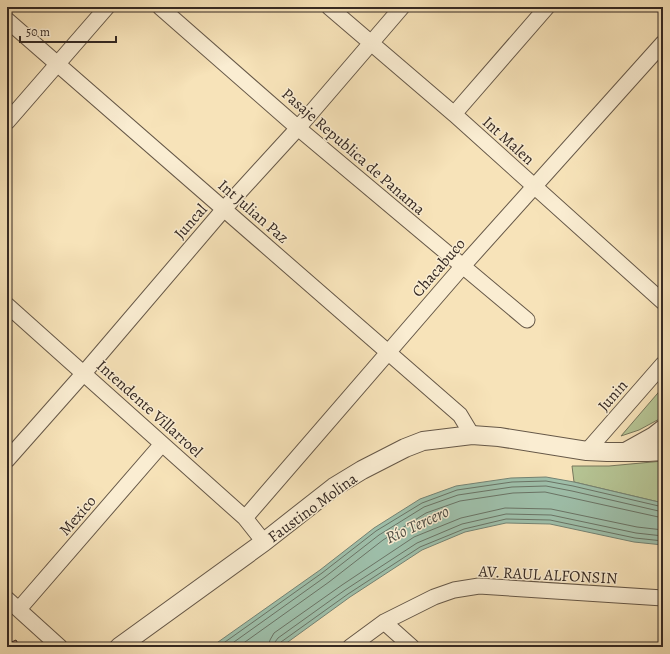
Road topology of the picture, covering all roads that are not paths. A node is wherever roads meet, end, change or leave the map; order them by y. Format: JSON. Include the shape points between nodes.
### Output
{"nodes":[{"id":1,"x":107,"y":7,"type":"edge"},
{"id":2,"x":160,"y":7,"type":"edge"},
{"id":3,"x":329,"y":7,"type":"edge"},
{"id":4,"x":402,"y":7,"type":"edge"},
{"id":5,"x":547,"y":7,"type":"edge"},
{"id":6,"x":7,"y":20,"type":"edge"},
{"id":7,"x":370,"y":43,"type":"junction"},
{"id":8,"x":663,"y":43,"type":"edge"},
{"id":9,"x":58,"y":64,"type":"junction"},
{"id":10,"x":454,"y":114,"type":"junction"},
{"id":11,"x":7,"y":122,"type":"edge"},
{"id":12,"x":298,"y":128,"type":"junction"},
{"id":13,"x":534,"y":186,"type":"junction"},
{"id":14,"x":224,"y":209,"type":"junction"},
{"id":15,"x":462,"y":267,"type":"junction"},
{"id":16,"x":663,"y":302,"type":"edge"},
{"id":17,"x":7,"y":305,"type":"edge"},
{"id":18,"x":527,"y":320,"type":"dead end"},
{"id":19,"x":388,"y":352,"type":"junction"},
{"id":20,"x":663,"y":364,"type":"edge"},
{"id":21,"x":84,"y":373,"type":"junction"},
{"id":22,"x":663,"y":429,"type":"edge"},
{"id":23,"x":472,"y":435,"type":"junction"},
{"id":24,"x":162,"y":444,"type":"junction"},
{"id":25,"x":587,"y":451,"type":"junction"},
{"id":26,"x":626,"y":451,"type":"junction"},
{"id":27,"x":663,"y":451,"type":"edge"},
{"id":28,"x":7,"y":460,"type":"edge"},
{"id":29,"x":245,"y":518,"type":"junction"},
{"id":30,"x":264,"y":542,"type":"junction"},
{"id":31,"x":663,"y":598,"type":"edge"},
{"id":32,"x":7,"y":599,"type":"edge"},
{"id":33,"x":19,"y":609,"type":"junction"},
{"id":34,"x":384,"y":622,"type":"junction"},
{"id":35,"x":60,"y":647,"type":"edge"},
{"id":36,"x":119,"y":647,"type":"edge"},
{"id":37,"x":350,"y":647,"type":"edge"},
{"id":38,"x":412,"y":647,"type":"edge"}],
"edges":[{"from":1,"to":9,"type":"street"},
{"from":2,"to":12,"type":"street","name":"Pasaje Republica de Panama"},
{"from":3,"to":7,"type":"street","name":"Int Malen"},
{"from":4,"to":7,"type":"street","name":"Juncal"},
{"from":5,"to":10,"type":"street"},
{"from":6,"to":9,"type":"street","name":"Int Julian Paz"},
{"from":7,"to":10,"type":"street","name":"Int Malen"},
{"from":7,"to":12,"type":"street","name":"Juncal"},
{"from":8,"to":13,"type":"street","name":"Chacabuco"},
{"from":9,"to":11,"type":"street"},
{"from":9,"to":14,"type":"street","name":"Int Julian Paz"},
{"from":10,"to":13,"type":"street","name":"Int Malen"},
{"from":12,"to":14,"type":"street","name":"Juncal"},
{"from":12,"to":15,"type":"street","name":"Pasaje Republica de Panama"},
{"from":13,"to":15,"type":"street","name":"Chacabuco"},
{"from":13,"to":16,"type":"street","name":"Int Malen"},
{"from":14,"to":19,"type":"street","name":"Int Julian Paz"},
{"from":14,"to":21,"type":"street","name":"Juncal"},
{"from":15,"to":18,"type":"street","name":"Pasaje Republica de Panama"},
{"from":15,"to":19,"type":"street","name":"Chacabuco"},
{"from":17,"to":21,"type":"street","name":"Intendente Villarroel"},
{"from":19,"to":23,"type":"street","name":"Int Julian Paz","via":[[460,415]]},
{"from":19,"to":29,"type":"street","name":"Chacabuco"},
{"from":20,"to":25,"type":"street","name":"Junin"},
{"from":21,"to":24,"type":"street","name":"Intendente Villarroel"},
{"from":21,"to":28,"type":"street","name":"Juncal"},
{"from":22,"to":26,"type":"street","name":"Faustino Molina"},
{"from":23,"to":25,"type":"street","name":"Faustino Molina"},
{"from":23,"to":30,"type":"street","name":"Faustino Molina","via":[[423,441],[405,448],[334,487]]},
{"from":24,"to":29,"type":"street","name":"Intendente Villarroel"},
{"from":24,"to":33,"type":"street","name":"Mexico"},
{"from":25,"to":26,"type":"street","name":"Faustino Molina"},
{"from":26,"to":27,"type":"street","name":"Faustino Molina"},
{"from":29,"to":30,"type":"street","name":"Intendente Villarroel"},
{"from":30,"to":36,"type":"street","name":"Faustino Molina"},
{"from":31,"to":34,"type":"street","name":"AV. RAUL ALFONSIN","via":[[479,586],[454,590],[434,597]]},
{"from":32,"to":33,"type":"street"},
{"from":33,"to":35,"type":"street"},
{"from":34,"to":37,"type":"street","name":"AV. RAUL ALFONSIN"},
{"from":34,"to":38,"type":"street"}]}
